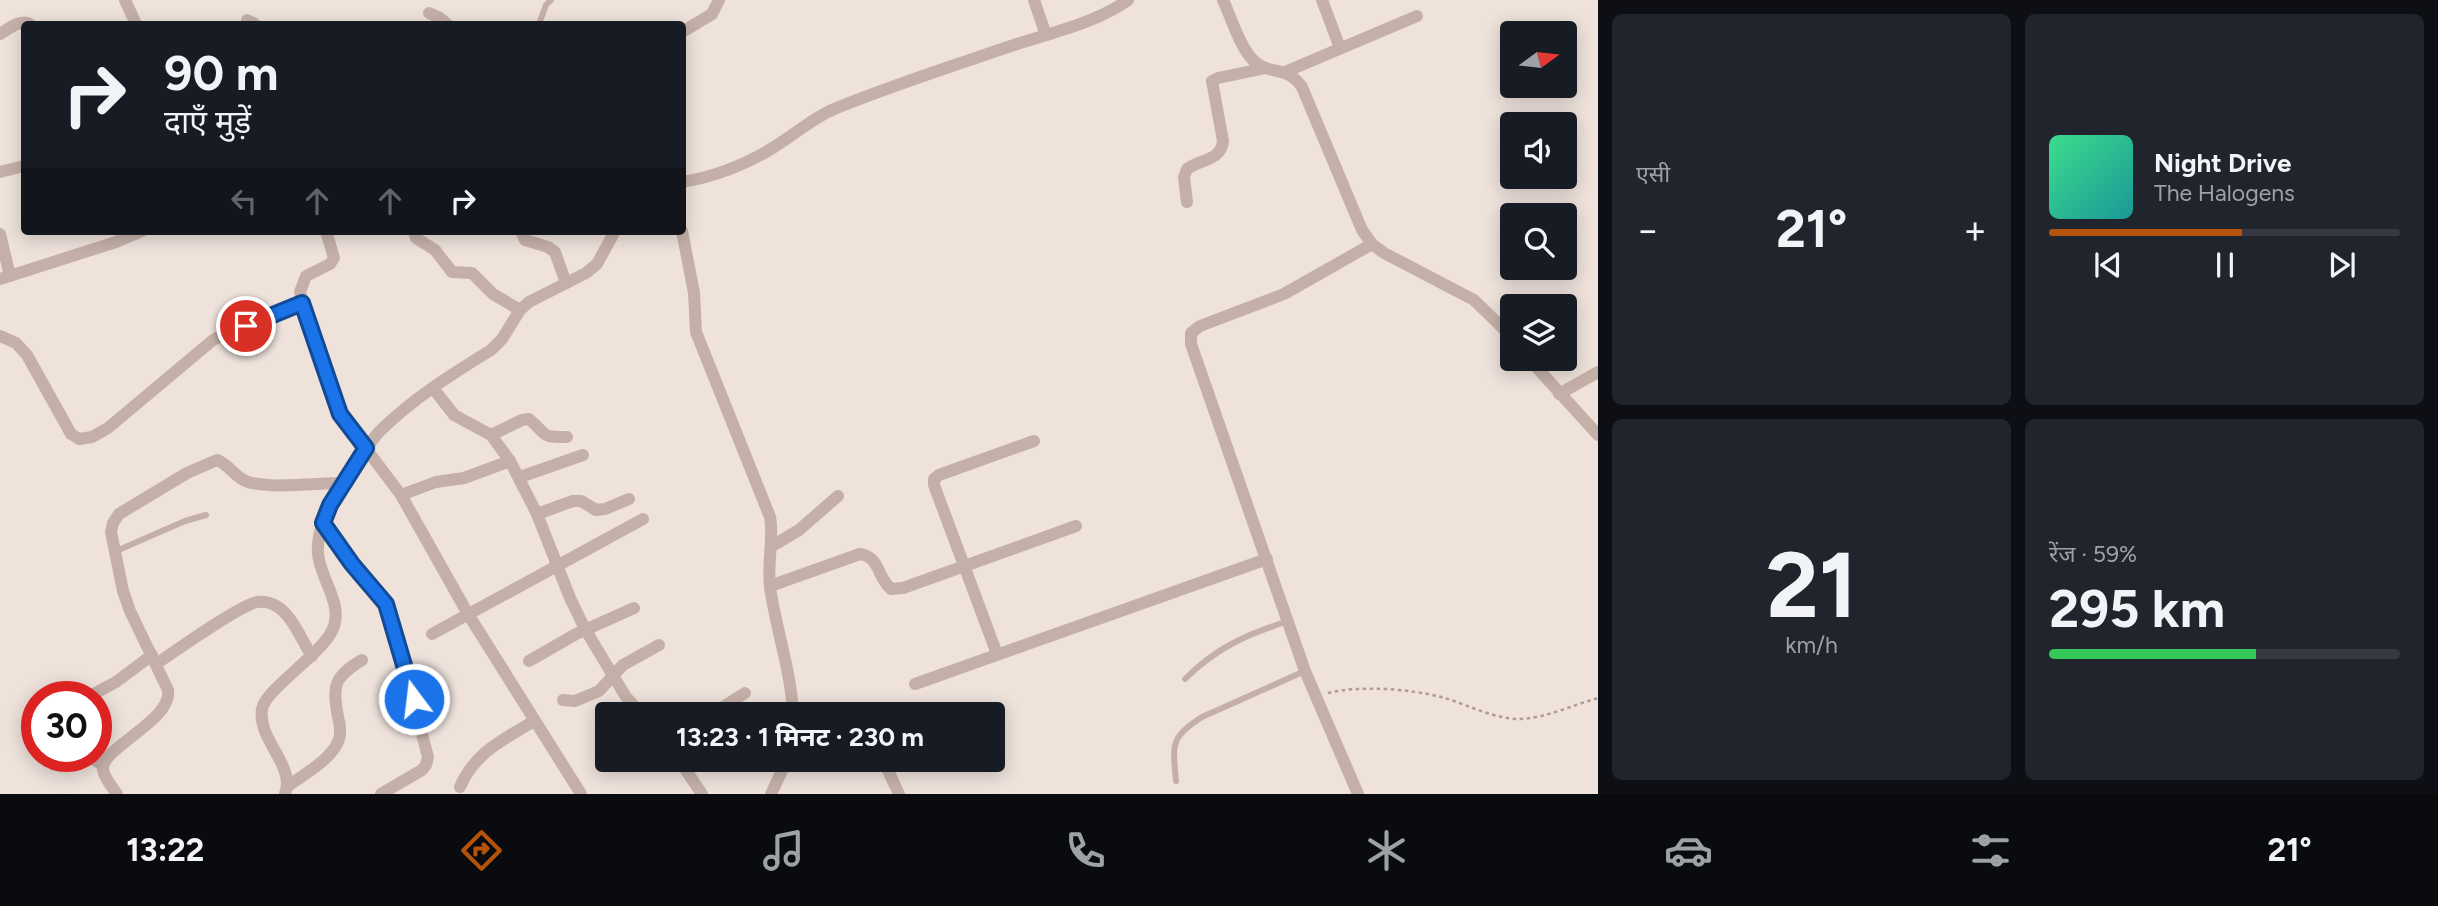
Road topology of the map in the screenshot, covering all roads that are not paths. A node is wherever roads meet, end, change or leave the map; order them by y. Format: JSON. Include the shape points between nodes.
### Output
{"nodes":[{"id":1,"x":125,"y":0,"type":"edge"},
{"id":2,"x":551,"y":0,"type":"edge"},
{"id":3,"x":719,"y":0,"type":"edge"},
{"id":4,"x":1034,"y":0,"type":"edge"},
{"id":5,"x":1128,"y":0,"type":"edge"},
{"id":6,"x":1223,"y":0,"type":"edge"},
{"id":7,"x":1322,"y":0,"type":"edge"},
{"id":8,"x":429,"y":13,"type":"dead end"},
{"id":9,"x":1417,"y":16,"type":"dead end"},
{"id":10,"x":135,"y":21,"type":"edge"},
{"id":11,"x":442,"y":21,"type":"edge"},
{"id":12,"x":540,"y":21,"type":"edge"},
{"id":13,"x":21,"y":23,"type":"edge"},
{"id":14,"x":686,"y":30,"type":"edge"},
{"id":15,"x":0,"y":34,"type":"edge"},
{"id":16,"x":1046,"y":35,"type":"junction"},
{"id":17,"x":1340,"y":48,"type":"junction"},
{"id":18,"x":1266,"y":68,"type":"junction"},
{"id":19,"x":1285,"y":72,"type":"junction"},
{"id":20,"x":21,"y":167,"type":"edge"},
{"id":21,"x":0,"y":172,"type":"edge"},
{"id":22,"x":686,"y":181,"type":"edge"},
{"id":23,"x":1187,"y":202,"type":"dead end"},
{"id":24,"x":0,"y":234,"type":"edge"},
{"id":25,"x":130,"y":235,"type":"edge"},
{"id":26,"x":327,"y":235,"type":"edge"},
{"id":27,"x":415,"y":235,"type":"edge"},
{"id":28,"x":523,"y":235,"type":"edge"},
{"id":29,"x":613,"y":235,"type":"edge"},
{"id":30,"x":683,"y":235,"type":"edge"},
{"id":31,"x":1372,"y":244,"type":"junction"},
{"id":32,"x":5,"y":277,"type":"edge"},
{"id":33,"x":566,"y":283,"type":"junction"},
{"id":34,"x":302,"y":303,"type":"junction"},
{"id":35,"x":520,"y":310,"type":"junction"},
{"id":36,"x":1500,"y":325,"type":"edge"},
{"id":37,"x":0,"y":336,"type":"edge"},
{"id":38,"x":1539,"y":371,"type":"edge"},
{"id":39,"x":1598,"y":372,"type":"edge"},
{"id":40,"x":433,"y":388,"type":"junction"},
{"id":41,"x":1559,"y":394,"type":"junction"},
{"id":42,"x":491,"y":435,"type":"junction"},
{"id":43,"x":1598,"y":435,"type":"edge"},
{"id":44,"x":567,"y":437,"type":"dead end"},
{"id":45,"x":1034,"y":441,"type":"dead end"},
{"id":46,"x":366,"y":448,"type":"junction"},
{"id":47,"x":583,"y":455,"type":"dead end"},
{"id":48,"x":510,"y":461,"type":"junction"},
{"id":49,"x":520,"y":477,"type":"junction"},
{"id":50,"x":343,"y":483,"type":"junction"},
{"id":51,"x":401,"y":495,"type":"junction"},
{"id":52,"x":838,"y":496,"type":"dead end"},
{"id":53,"x":629,"y":499,"type":"dead end"},
{"id":54,"x":537,"y":514,"type":"junction"},
{"id":55,"x":206,"y":515,"type":"dead end"},
{"id":56,"x":643,"y":519,"type":"dead end"},
{"id":57,"x":323,"y":523,"type":"junction"},
{"id":58,"x":1076,"y":526,"type":"dead end"},
{"id":59,"x":772,"y":546,"type":"junction"},
{"id":60,"x":114,"y":552,"type":"junction"},
{"id":61,"x":1267,"y":559,"type":"junction"},
{"id":62,"x":963,"y":567,"type":"junction"},
{"id":63,"x":557,"y":568,"type":"junction"},
{"id":64,"x":770,"y":586,"type":"junction"},
{"id":65,"x":634,"y":608,"type":"dead end"},
{"id":66,"x":468,"y":614,"type":"junction"},
{"id":67,"x":1288,"y":621,"type":"junction"},
{"id":68,"x":585,"y":629,"type":"junction"},
{"id":69,"x":432,"y":634,"type":"dead end"},
{"id":70,"x":659,"y":645,"type":"dead end"},
{"id":71,"x":997,"y":654,"type":"junction"},
{"id":72,"x":312,"y":656,"type":"junction"},
{"id":73,"x":154,"y":659,"type":"junction"},
{"id":74,"x":362,"y":660,"type":"dead end"},
{"id":75,"x":529,"y":661,"type":"dead end"},
{"id":76,"x":1305,"y":671,"type":"junction"},
{"id":77,"x":613,"y":676,"type":"junction"},
{"id":78,"x":1185,"y":678,"type":"dead end"},
{"id":79,"x":112,"y":684,"type":"edge"},
{"id":80,"x":915,"y":684,"type":"dead end"},
{"id":81,"x":745,"y":693,"type":"dead end"},
{"id":82,"x":563,"y":700,"type":"dead end"},
{"id":83,"x":631,"y":702,"type":"edge"},
{"id":84,"x":731,"y":702,"type":"edge"},
{"id":85,"x":792,"y":702,"type":"edge"},
{"id":86,"x":534,"y":721,"type":"junction"},
{"id":87,"x":112,"y":754,"type":"edge"},
{"id":88,"x":103,"y":772,"type":"edge"},
{"id":89,"x":687,"y":772,"type":"edge"},
{"id":90,"x":782,"y":772,"type":"edge"},
{"id":91,"x":889,"y":772,"type":"edge"},
{"id":92,"x":778,"y":779,"type":"junction"},
{"id":93,"x":1176,"y":781,"type":"dead end"},
{"id":94,"x":460,"y":787,"type":"dead end"},
{"id":95,"x":286,"y":790,"type":"edge"},
{"id":96,"x":117,"y":794,"type":"edge"},
{"id":97,"x":381,"y":794,"type":"edge"},
{"id":98,"x":581,"y":794,"type":"edge"},
{"id":99,"x":702,"y":794,"type":"edge"},
{"id":100,"x":771,"y":794,"type":"edge"},
{"id":101,"x":783,"y":794,"type":"edge"},
{"id":102,"x":899,"y":794,"type":"edge"},
{"id":103,"x":1358,"y":794,"type":"edge"}],
"edges":[{"from":1,"to":10,"type":"street"},
{"from":2,"to":12,"type":"lane"},
{"from":3,"to":14,"type":"street","via":[[712,14]]},
{"from":4,"to":16,"type":"street"},
{"from":5,"to":16,"type":"street"},
{"from":6,"to":18,"type":"street","via":[[1247,53]]},
{"from":7,"to":17,"type":"street"},
{"from":8,"to":11,"type":"street"},
{"from":9,"to":17,"type":"street"},
{"from":13,"to":15,"type":"street"},
{"from":16,"to":22,"type":"street","via":[[833,110],[729,170]]},
{"from":17,"to":19,"type":"street"},
{"from":18,"to":19,"type":"street"},
{"from":18,"to":23,"type":"street","via":[[1212,82],[1222,150],[1188,169],[1184,177]]},
{"from":19,"to":31,"type":"street","via":[[1296,77],[1302,87]]},
{"from":20,"to":21,"type":"street"},
{"from":24,"to":32,"type":"street"},
{"from":25,"to":32,"type":"street"},
{"from":26,"to":34,"type":"street","via":[[334,258],[306,276],[300,292]]},
{"from":27,"to":35,"type":"street","via":[[452,272],[472,273],[493,294]]},
{"from":28,"to":33,"type":"street","via":[[555,252]]},
{"from":29,"to":33,"type":"street","via":[[597,264]]},
{"from":30,"to":59,"type":"street","via":[[696,331],[770,517]]},
{"from":31,"to":36,"type":"street","via":[[1474,300]]},
{"from":31,"to":61,"type":"street","via":[[1284,294],[1191,333],[1191,344]]},
{"from":33,"to":35,"type":"street"},
{"from":34,"to":37,"type":"street","via":[[213,340],[108,428],[79,439],[71,434],[27,355]]},
{"from":34,"to":46,"type":"street","via":[[336,406]]},
{"from":35,"to":40,"type":"street","via":[[491,350]]},
{"from":38,"to":41,"type":"street"},
{"from":39,"to":41,"type":"street"},
{"from":40,"to":42,"type":"street","via":[[454,415]]},
{"from":40,"to":46,"type":"street"},
{"from":41,"to":43,"type":"street"},
{"from":42,"to":44,"type":"street","via":[[529,419],[542,435]]},
{"from":42,"to":48,"type":"street"},
{"from":45,"to":62,"type":"street","via":[[934,479]]},
{"from":46,"to":50,"type":"street"},
{"from":46,"to":51,"type":"street"},
{"from":47,"to":49,"type":"street"},
{"from":48,"to":49,"type":"street"},
{"from":48,"to":51,"type":"street"},
{"from":49,"to":54,"type":"street"},
{"from":50,"to":57,"type":"street"},
{"from":50,"to":60,"type":"street","via":[[261,484],[236,475],[225,463],[206,463],[119,514],[111,531]]},
{"from":51,"to":66,"type":"street"},
{"from":52,"to":59,"type":"street","via":[[799,530]]},
{"from":53,"to":54,"type":"street","via":[[596,510],[581,501],[572,502]]},
{"from":54,"to":63,"type":"street"},
{"from":55,"to":60,"type":"lane"},
{"from":56,"to":63,"type":"street"},
{"from":57,"to":72,"type":"street","via":[[318,556],[336,621]]},
{"from":57,"to":97,"type":"street","via":[[386,604],[428,757],[422,770]]},
{"from":58,"to":62,"type":"street"},
{"from":59,"to":64,"type":"street"},
{"from":60,"to":73,"type":"street","via":[[130,611]]},
{"from":61,"to":67,"type":"street"},
{"from":61,"to":71,"type":"street"},
{"from":62,"to":64,"type":"street","via":[[891,589],[869,555],[860,554]]},
{"from":62,"to":71,"type":"street"},
{"from":63,"to":66,"type":"street"},
{"from":63,"to":68,"type":"street"},
{"from":64,"to":85,"type":"street"},
{"from":65,"to":68,"type":"street"},
{"from":66,"to":69,"type":"street"},
{"from":66,"to":86,"type":"street"},
{"from":67,"to":76,"type":"street"},
{"from":67,"to":78,"type":"lane","via":[[1227,645]]},
{"from":68,"to":75,"type":"street"},
{"from":68,"to":77,"type":"street"},
{"from":70,"to":77,"type":"street","via":[[623,665]]},
{"from":71,"to":80,"type":"street"},
{"from":72,"to":73,"type":"street","via":[[279,608],[257,602]]},
{"from":72,"to":95,"type":"street","via":[[262,705],[263,727],[286,776]]},
{"from":73,"to":79,"type":"street"},
{"from":73,"to":87,"type":"street","via":[[169,698]]},
{"from":74,"to":95,"type":"street","via":[[336,683],[339,740]]},
{"from":76,"to":93,"type":"lane","via":[[1189,725],[1174,747]]},
{"from":76,"to":103,"type":"street"},
{"from":77,"to":82,"type":"street","via":[[599,691],[575,701]]},
{"from":77,"to":83,"type":"street"},
{"from":81,"to":84,"type":"street"},
{"from":86,"to":94,"type":"street","via":[[485,752],[467,770]]},
{"from":86,"to":98,"type":"street"},
{"from":88,"to":96,"type":"street"},
{"from":89,"to":99,"type":"street"},
{"from":90,"to":92,"type":"street"},
{"from":91,"to":102,"type":"street"},
{"from":92,"to":100,"type":"street"},
{"from":92,"to":101,"type":"street"}]}
